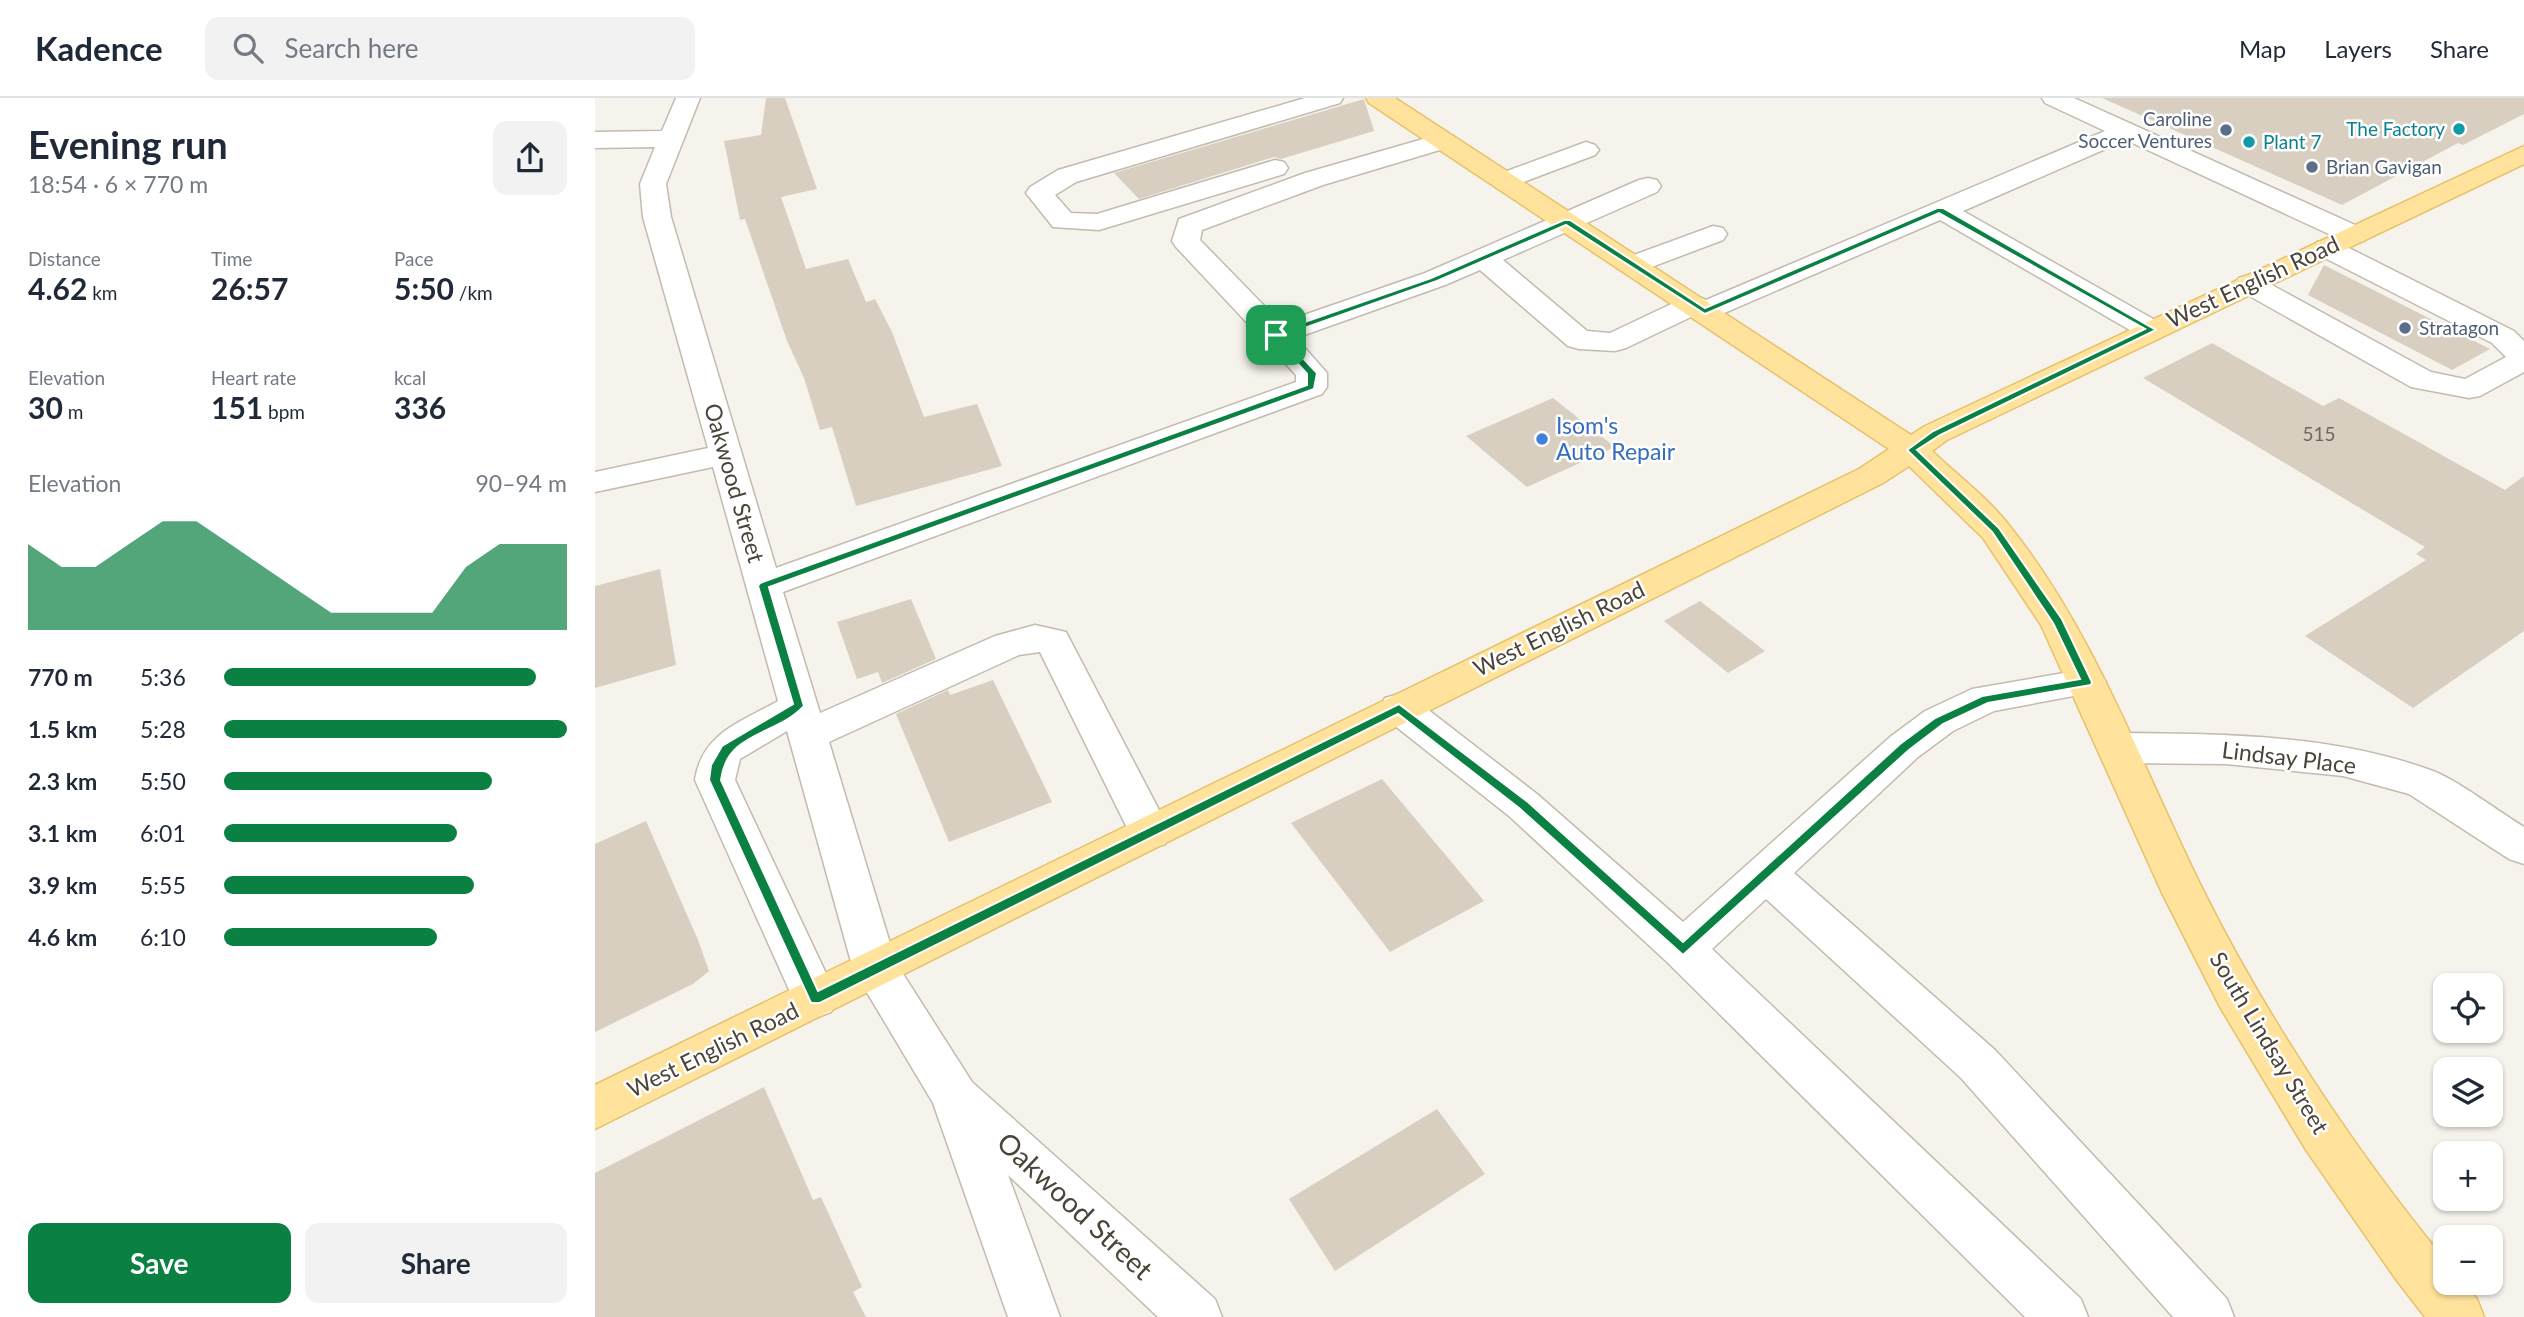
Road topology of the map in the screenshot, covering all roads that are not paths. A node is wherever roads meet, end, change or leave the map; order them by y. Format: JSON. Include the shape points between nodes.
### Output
{"nodes":[{"id":1,"x":688,"y":98,"type":"edge"},
{"id":2,"x":1331,"y":98,"type":"edge"},
{"id":3,"x":1378,"y":98,"type":"edge"},
{"id":4,"x":2054,"y":98,"type":"edge"},
{"id":5,"x":2126,"y":131,"type":"junction"},
{"id":6,"x":1432,"y":133,"type":"junction"},
{"id":7,"x":671,"y":139,"type":"junction"},
{"id":8,"x":595,"y":140,"type":"edge"},
{"id":9,"x":1585,"y":150,"type":"dead end"},
{"id":10,"x":2524,"y":154,"type":"edge"},
{"id":11,"x":1505,"y":181,"type":"junction"},
{"id":12,"x":1649,"y":186,"type":"dead end"},
{"id":13,"x":1940,"y":209,"type":"junction"},
{"id":14,"x":1567,"y":221,"type":"junction"},
{"id":15,"x":1713,"y":234,"type":"dead end"},
{"id":16,"x":2340,"y":242,"type":"junction"},
{"id":17,"x":1484,"y":258,"type":"junction"},
{"id":18,"x":1633,"y":265,"type":"junction"},
{"id":19,"x":2249,"y":284,"type":"junction"},
{"id":20,"x":1699,"y":308,"type":"junction"},
{"id":21,"x":2151,"y":330,"type":"junction"},
{"id":22,"x":1276,"y":335,"type":"junction"},
{"id":23,"x":2524,"y":359,"type":"edge"},
{"id":24,"x":1912,"y":450,"type":"junction"},
{"id":25,"x":725,"y":454,"type":"junction"},
{"id":26,"x":595,"y":482,"type":"edge"},
{"id":27,"x":763,"y":586,"type":"junction"},
{"id":28,"x":2087,"y":682,"type":"junction"},
{"id":29,"x":1399,"y":708,"type":"junction"},
{"id":30,"x":803,"y":720,"type":"junction"},
{"id":31,"x":2117,"y":748,"type":"junction"},
{"id":32,"x":1150,"y":833,"type":"junction"},
{"id":33,"x":2524,"y":848,"type":"edge"},
{"id":34,"x":1766,"y":873,"type":"junction"},
{"id":35,"x":1683,"y":950,"type":"junction"},
{"id":36,"x":875,"y":969,"type":"junction"},
{"id":37,"x":815,"y":999,"type":"junction"},
{"id":38,"x":954,"y":1095,"type":"junction"},
{"id":39,"x":595,"y":1108,"type":"edge"},
{"id":40,"x":1034,"y":1317,"type":"edge"},
{"id":41,"x":1196,"y":1317,"type":"edge"},
{"id":42,"x":2062,"y":1317,"type":"edge"},
{"id":43,"x":2208,"y":1317,"type":"edge"},
{"id":44,"x":2458,"y":1317,"type":"edge"}],
"edges":[{"from":1,"to":7,"type":"street","name":"Oakwood Street"},
{"from":2,"to":6,"type":"street","via":[[1067,176],[1039,192],[1063,221],[1099,222],[1345,147]]},
{"from":3,"to":6,"type":"main road","name":"South Lindsay Street"},
{"from":4,"to":5,"type":"street"},
{"from":5,"to":13,"type":"street"},
{"from":5,"to":16,"type":"street"},
{"from":6,"to":11,"type":"main road","name":"South Lindsay Street"},
{"from":6,"to":22,"type":"street","via":[[1189,225],[1187,242]]},
{"from":7,"to":8,"type":"street"},
{"from":7,"to":25,"type":"street","name":"Oakwood Street","via":[[653,184],[657,217]]},
{"from":9,"to":11,"type":"street"},
{"from":10,"to":16,"type":"main road","name":"West English Road"},
{"from":11,"to":14,"type":"main road","name":"South Lindsay Street"},
{"from":12,"to":14,"type":"street"},
{"from":13,"to":20,"type":"street"},
{"from":13,"to":21,"type":"street"},
{"from":14,"to":17,"type":"street"},
{"from":14,"to":18,"type":"main road","name":"South Lindsay Street"},
{"from":15,"to":18,"type":"street"},
{"from":16,"to":19,"type":"main road","name":"West English Road"},
{"from":16,"to":23,"type":"street","via":[[2503,337]]},
{"from":17,"to":20,"type":"street","via":[[1579,340],[1615,342]]},
{"from":17,"to":22,"type":"street"},
{"from":18,"to":20,"type":"main road","name":"South Lindsay Street"},
{"from":19,"to":21,"type":"main road","name":"West English Road"},
{"from":19,"to":23,"type":"street","via":[[2422,380],[2469,389]]},
{"from":20,"to":24,"type":"main road","name":"South Lindsay Street"},
{"from":21,"to":24,"type":"main road","name":"West English Road","via":[[1936,433]]},
{"from":22,"to":27,"type":"street","via":[[1312,373],[1311,387]]},
{"from":24,"to":28,"type":"main road","name":"South Lindsay Street","via":[[1995,530],[2058,622]]},
{"from":24,"to":29,"type":"main road","name":"West English Road","via":[[1871,475]]},
{"from":25,"to":26,"type":"street"},
{"from":25,"to":27,"type":"street","name":"Oakwood Street"},
{"from":27,"to":30,"type":"street","name":"Oakwood Street"},
{"from":28,"to":31,"type":"main road","name":"South Lindsay Street"},
{"from":28,"to":34,"type":"street","via":[[1986,699],[1939,721]]},
{"from":29,"to":32,"type":"main road","name":"West English Road"},
{"from":29,"to":35,"type":"street","via":[[1523,805]]},
{"from":30,"to":32,"type":"street","via":[[1009,645],[1035,638],[1053,641]]},
{"from":30,"to":36,"type":"street","name":"Oakwood Street"},
{"from":30,"to":37,"type":"street","via":[[726,749],[715,780]]},
{"from":31,"to":33,"type":"street","name":"Lindsay Place","via":[[2226,749],[2343,761],[2422,783]]},
{"from":31,"to":44,"type":"main road","name":"South Lindsay Street","via":[[2183,894],[2236,994],[2323,1135]]},
{"from":32,"to":36,"type":"main road","name":"West English Road"},
{"from":34,"to":35,"type":"street"},
{"from":34,"to":43,"type":"street","via":[[1978,1064]]},
{"from":35,"to":42,"type":"street"},
{"from":36,"to":37,"type":"main road","name":"West English Road"},
{"from":36,"to":38,"type":"street","name":"Oakwood Street"},
{"from":37,"to":39,"type":"main road","name":"West English Road"},
{"from":38,"to":40,"type":"street","name":"Oakwood Street"},
{"from":38,"to":41,"type":"street","name":"Oakwood Street"}]}
